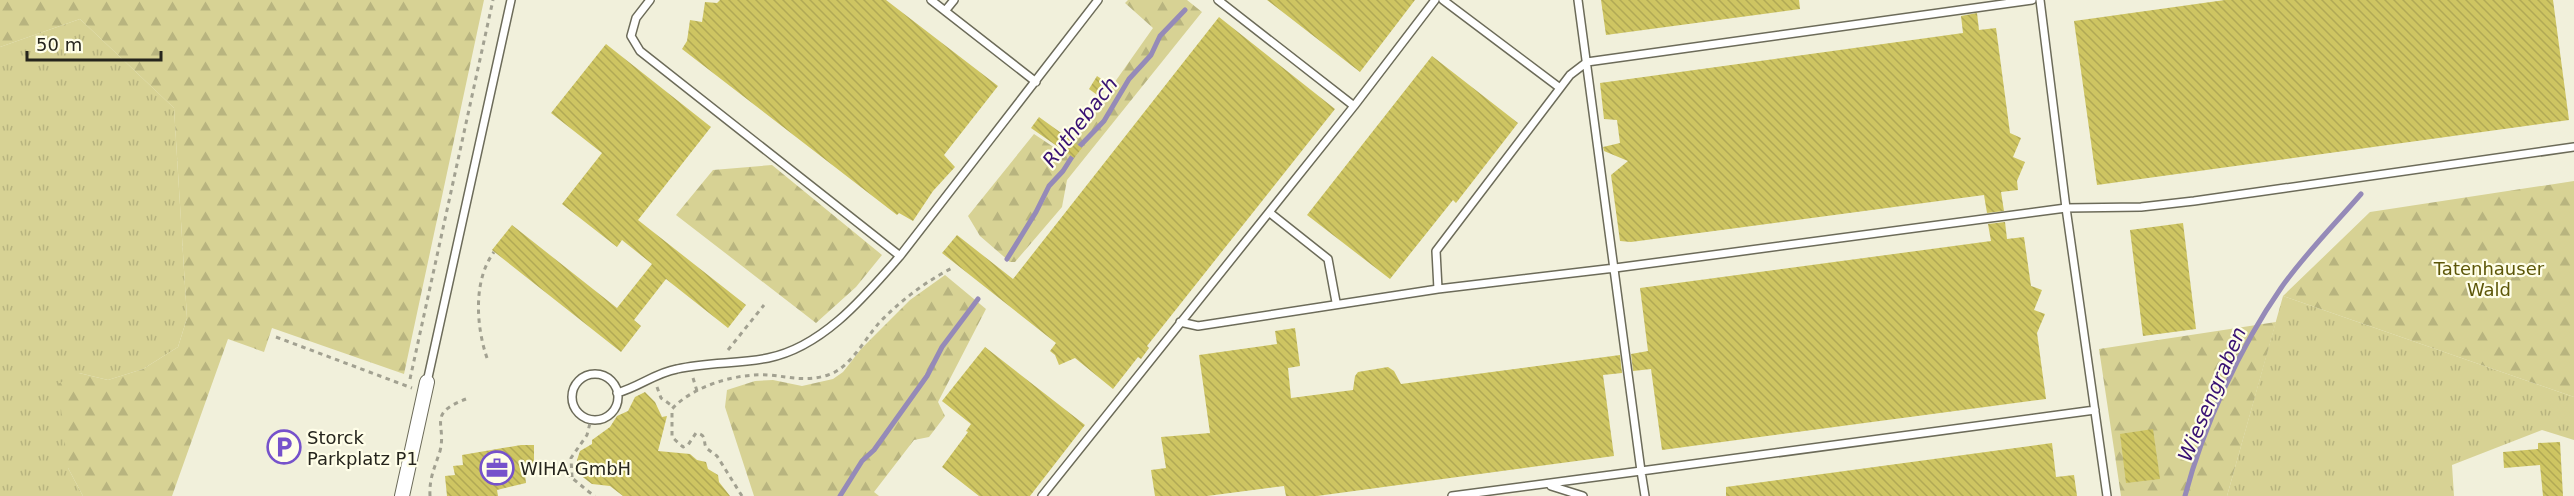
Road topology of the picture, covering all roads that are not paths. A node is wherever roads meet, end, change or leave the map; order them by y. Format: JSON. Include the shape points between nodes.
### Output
{"nodes":[{"id":1,"x":511,"y":0,"type":"edge"},
{"id":2,"x":650,"y":0,"type":"edge"},
{"id":3,"x":931,"y":0,"type":"edge"},
{"id":4,"x":954,"y":0,"type":"edge"},
{"id":5,"x":1098,"y":0,"type":"edge"},
{"id":6,"x":1218,"y":0,"type":"edge"},
{"id":7,"x":1435,"y":0,"type":"edge"},
{"id":8,"x":1443,"y":0,"type":"edge"},
{"id":9,"x":1578,"y":0,"type":"edge"},
{"id":10,"x":2032,"y":0,"type":"edge"},
{"id":11,"x":2040,"y":0,"type":"edge"},
{"id":12,"x":945,"y":11,"type":"junction"},
{"id":13,"x":1587,"y":62,"type":"junction"},
{"id":14,"x":1036,"y":82,"type":"junction"},
{"id":15,"x":1560,"y":88,"type":"junction"},
{"id":16,"x":1354,"y":106,"type":"junction"},
{"id":17,"x":2574,"y":147,"type":"edge"},
{"id":18,"x":2066,"y":208,"type":"junction"},
{"id":19,"x":1270,"y":213,"type":"junction"},
{"id":20,"x":900,"y":256,"type":"junction"},
{"id":21,"x":1615,"y":268,"type":"junction"},
{"id":22,"x":1438,"y":289,"type":"junction"},
{"id":23,"x":1336,"y":302,"type":"junction"},
{"id":24,"x":1180,"y":322,"type":"junction"},
{"id":25,"x":426,"y":387,"type":"joint"},
{"id":26,"x":617,"y":393,"type":"junction"},
{"id":27,"x":2094,"y":410,"type":"junction"},
{"id":28,"x":1641,"y":471,"type":"junction"},
{"id":29,"x":1547,"y":484,"type":"junction"},
{"id":30,"x":402,"y":496,"type":"edge"},
{"id":31,"x":1042,"y":496,"type":"edge"},
{"id":32,"x":1452,"y":496,"type":"edge"},
{"id":33,"x":1582,"y":496,"type":"edge"},
{"id":34,"x":1645,"y":496,"type":"edge"},
{"id":35,"x":2107,"y":496,"type":"edge"}],
"edges":[{"from":1,"to":25,"type":"lane"},
{"from":2,"to":20,"type":"lane","via":[[636,18],[632,36],[640,51]]},
{"from":3,"to":12,"type":"lane"},
{"from":4,"to":12,"type":"lane"},
{"from":5,"to":14,"type":"lane"},
{"from":6,"to":16,"type":"lane"},
{"from":7,"to":16,"type":"lane"},
{"from":8,"to":15,"type":"lane"},
{"from":9,"to":13,"type":"lane"},
{"from":10,"to":13,"type":"lane"},
{"from":11,"to":18,"type":"lane"},
{"from":12,"to":14,"type":"lane"},
{"from":13,"to":15,"type":"lane"},
{"from":13,"to":21,"type":"lane"},
{"from":14,"to":20,"type":"lane"},
{"from":15,"to":22,"type":"lane","via":[[1436,251]]},
{"from":16,"to":19,"type":"lane"},
{"from":17,"to":18,"type":"lane","via":[[2194,201],[2141,207]]},
{"from":18,"to":21,"type":"lane"},
{"from":18,"to":27,"type":"lane"},
{"from":19,"to":23,"type":"lane","via":[[1328,259]]},
{"from":19,"to":24,"type":"lane"},
{"from":20,"to":26,"type":"lane","via":[[854,306],[806,345],[766,358],[678,368]]},
{"from":21,"to":22,"type":"lane"},
{"from":21,"to":28,"type":"lane"},
{"from":22,"to":23,"type":"lane"},
{"from":23,"to":24,"type":"lane","via":[[1198,326]]},
{"from":24,"to":31,"type":"lane"},
{"from":25,"to":30,"type":"street"},
{"from":26,"to":26,"type":"lane","via":[[610,414],[591,419],[581,415],[572,395],[577,381],[590,374],[605,376]]},
{"from":27,"to":28,"type":"lane"},
{"from":27,"to":35,"type":"lane"},
{"from":28,"to":29,"type":"lane"},
{"from":28,"to":34,"type":"lane"},
{"from":29,"to":32,"type":"lane"},
{"from":29,"to":33,"type":"lane"}]}
